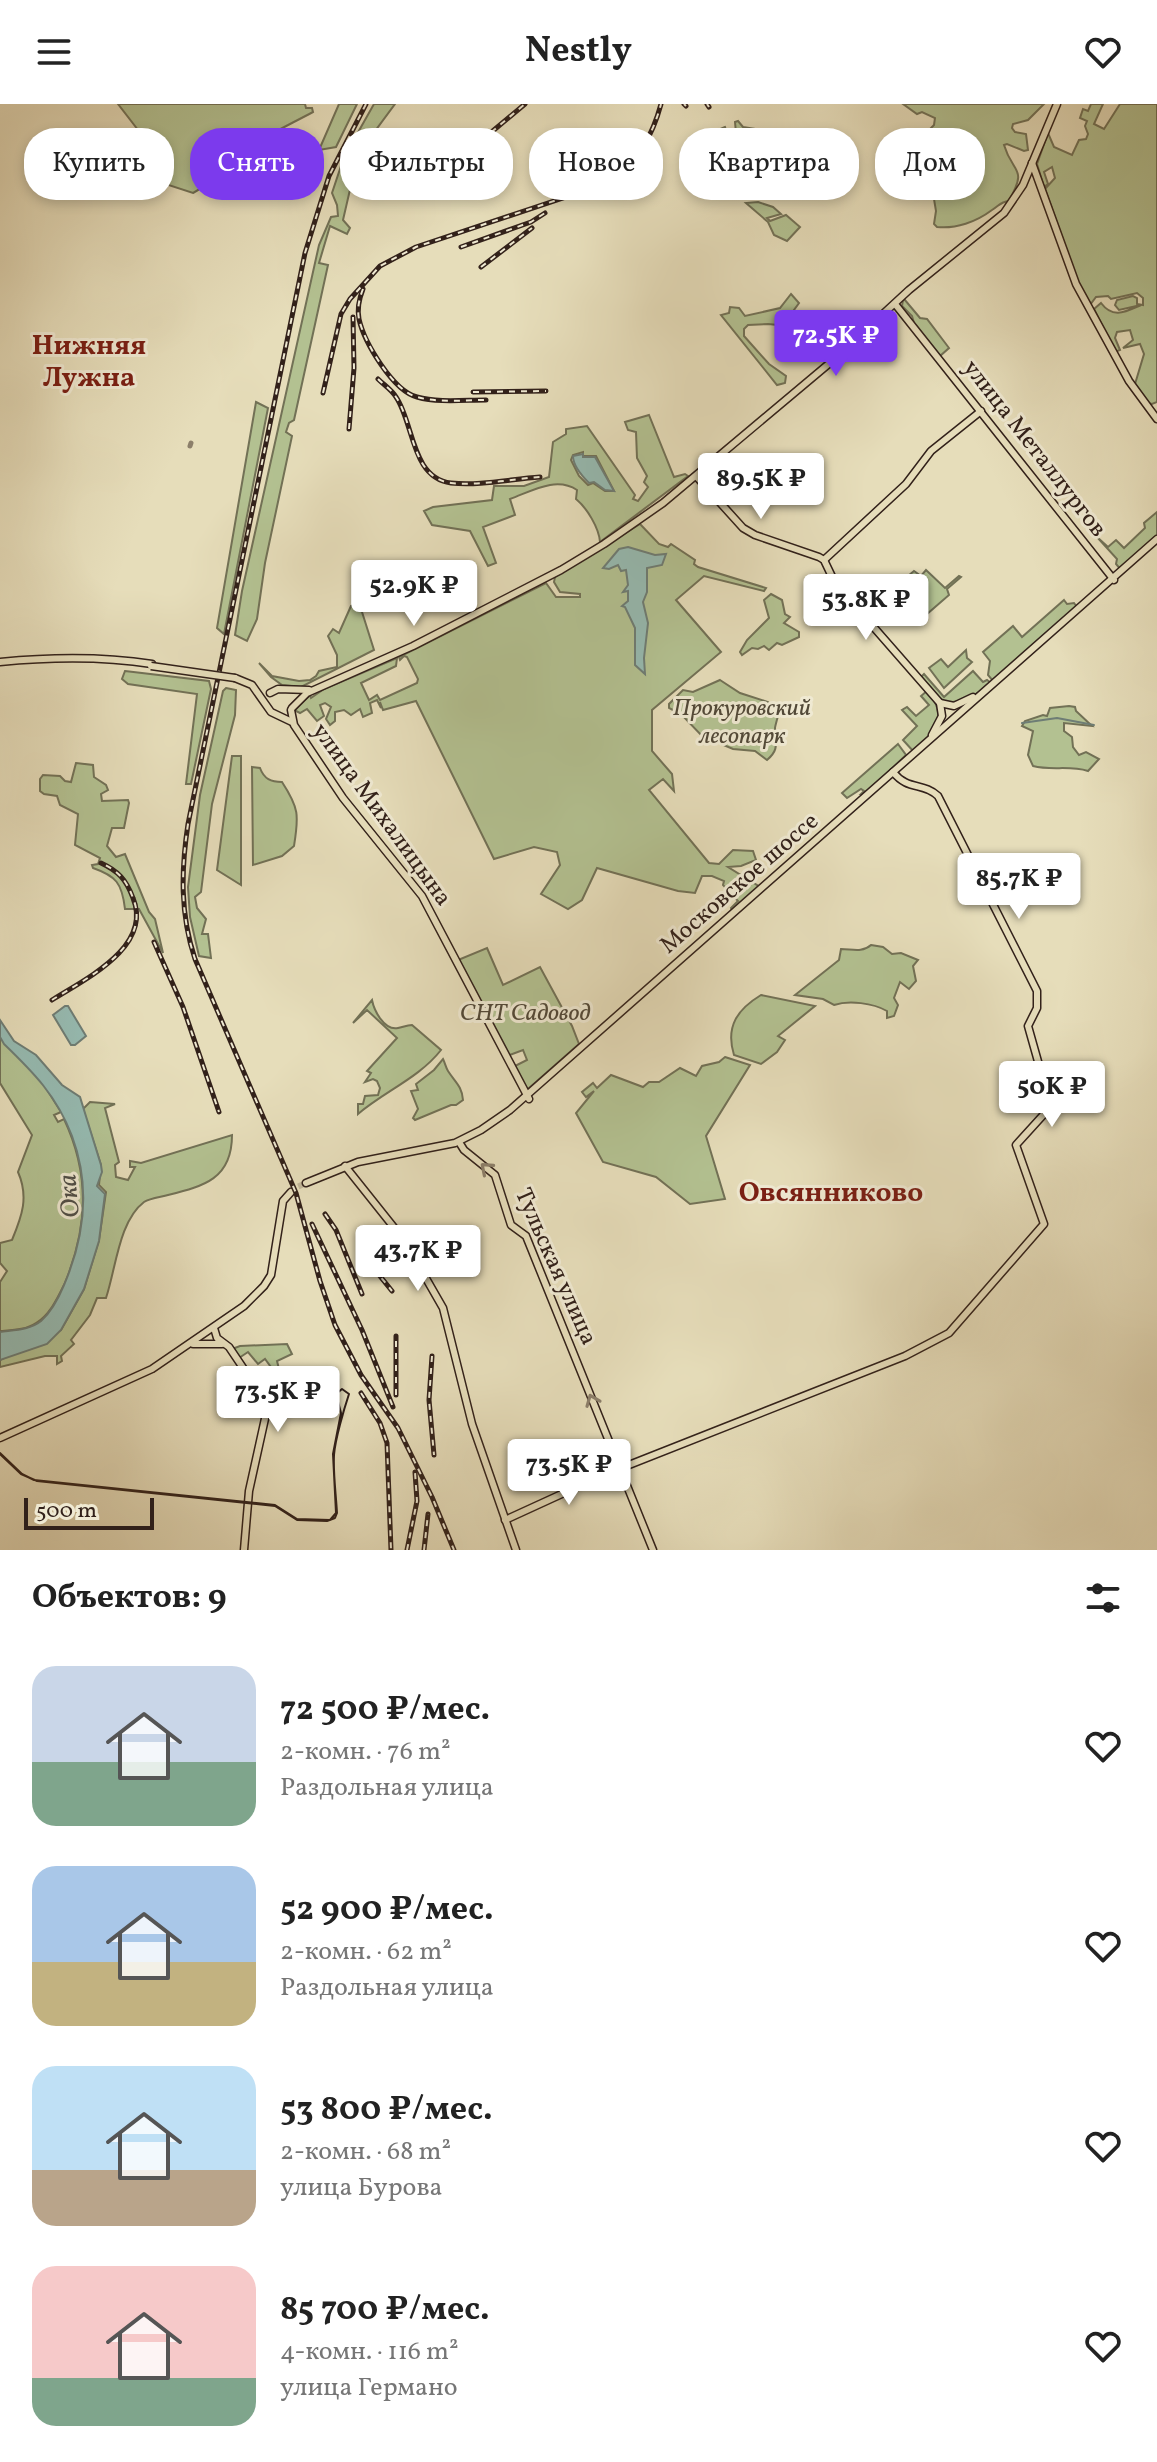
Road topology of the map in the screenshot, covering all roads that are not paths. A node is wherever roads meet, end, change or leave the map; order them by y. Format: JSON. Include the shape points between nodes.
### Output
{"nodes":[{"id":1,"x":1057,"y":104,"type":"edge"},
{"id":2,"x":1032,"y":163,"type":"junction"},
{"id":3,"x":1027,"y":175,"type":"junction"},
{"id":4,"x":1037,"y":175,"type":"junction"},
{"id":5,"x":895,"y":304,"type":"junction"},
{"id":6,"x":981,"y":411,"type":"junction"},
{"id":7,"x":1157,"y":419,"type":"edge"},
{"id":8,"x":696,"y":476,"type":"junction"},
{"id":9,"x":1157,"y":540,"type":"edge"},
{"id":10,"x":824,"y":560,"type":"junction"},
{"id":11,"x":1113,"y":579,"type":"junction"},
{"id":12,"x":0,"y":663,"type":"edge"},
{"id":13,"x":235,"y":677,"type":"junction"},
{"id":14,"x":316,"y":689,"type":"junction"},
{"id":15,"x":285,"y":690,"type":"junction"},
{"id":16,"x":270,"y":693,"type":"junction"},
{"id":17,"x":940,"y":703,"type":"junction"},
{"id":18,"x":267,"y":705,"type":"junction"},
{"id":19,"x":291,"y":709,"type":"junction"},
{"id":20,"x":959,"y":709,"type":"junction"},
{"id":21,"x":279,"y":715,"type":"junction"},
{"id":22,"x":944,"y":722,"type":"junction"},
{"id":23,"x":294,"y":725,"type":"junction"},
{"id":24,"x":893,"y":773,"type":"junction"},
{"id":25,"x":528,"y":1098,"type":"junction"},
{"id":26,"x":460,"y":1143,"type":"junction"},
{"id":27,"x":348,"y":1167,"type":"junction"},
{"id":28,"x":338,"y":1172,"type":"junction"},
{"id":29,"x":353,"y":1178,"type":"junction"},
{"id":30,"x":214,"y":1328,"type":"junction"},
{"id":31,"x":191,"y":1343,"type":"junction"},
{"id":32,"x":225,"y":1344,"type":"junction"},
{"id":33,"x":0,"y":1436,"type":"edge"},
{"id":34,"x":620,"y":1469,"type":"junction"},
{"id":35,"x":505,"y":1520,"type":"junction"},
{"id":36,"x":244,"y":1550,"type":"edge"},
{"id":37,"x":516,"y":1550,"type":"edge"},
{"id":38,"x":653,"y":1550,"type":"edge"}],
"edges":[{"from":1,"to":2,"type":"main road"},
{"from":2,"to":3,"type":"main road"},
{"from":2,"to":4,"type":"main road"},
{"from":3,"to":4,"type":"main road"},
{"from":3,"to":5,"type":"main road","via":[[1004,213]]},
{"from":4,"to":7,"type":"main road","via":[[1076,284],[1129,381]]},
{"from":5,"to":6,"type":"main road","name":"улица Металлургов"},
{"from":5,"to":8,"type":"main road"},
{"from":6,"to":10,"type":"main road","via":[[931,451],[906,484]]},
{"from":6,"to":11,"type":"main road","name":"улица Металлургов"},
{"from":8,"to":10,"type":"main road","via":[[743,528]]},
{"from":8,"to":14,"type":"main road","via":[[561,570]]},
{"from":9,"to":11,"type":"main road","name":"Московское шоссе"},
{"from":10,"to":17,"type":"main road","via":[[835,583]]},
{"from":11,"to":20,"type":"main road","name":"Московское шоссе"},
{"from":11,"to":20,"type":"main road","name":"Московское шоссе"},
{"from":12,"to":13,"type":"main road","bridge":true,"via":[[93,657]]},
{"from":13,"to":16,"type":"main road"},
{"from":13,"to":18,"type":"main road","via":[[252,685]]},
{"from":14,"to":15,"type":"main road"},
{"from":14,"to":19,"type":"main road"},
{"from":15,"to":16,"type":"main road"},
{"from":15,"to":19,"type":"main road","via":[[293,699]]},
{"from":16,"to":18,"type":"main road"},
{"from":17,"to":20,"type":"main road"},
{"from":17,"to":22,"type":"main road"},
{"from":18,"to":21,"type":"main road"},
{"from":19,"to":21,"type":"main road"},
{"from":19,"to":23,"type":"main road","name":"улица Михалицына"},
{"from":20,"to":22,"type":"main road"},
{"from":20,"to":22,"type":"main road","name":"Московское шоссе"},
{"from":21,"to":23,"type":"main road","name":"улица Михалицына"},
{"from":22,"to":24,"type":"main road","name":"Московское шоссе"},
{"from":22,"to":24,"type":"main road","name":"Московское шоссе"},
{"from":23,"to":25,"type":"main road","name":"улица Михалицына","via":[[357,817],[422,896]]},
{"from":24,"to":25,"type":"main road","name":"Московское шоссе"},
{"from":24,"to":34,"type":"main road","via":[[903,784],[933,791],[1037,991],[1028,1029],[1041,1069],[1065,1091],[1016,1145],[1045,1222],[949,1333],[905,1356]]},
{"from":25,"to":26,"type":"main road","name":"Московское шоссе"},
{"from":26,"to":27,"type":"main road","name":"Московское шоссе"},
{"from":34,"to":26,"type":"main road","name":"Тульская улица","one_way":true,"via":[[526,1236],[512,1227],[495,1175]]},
{"from":27,"to":28,"type":"main road","name":"Московское шоссе"},
{"from":27,"to":28,"type":"main road","name":"Московское шоссе","via":[[307,1184]]},
{"from":27,"to":29,"type":"main road"},
{"from":28,"to":29,"type":"main road"},
{"from":29,"to":35,"type":"main road","via":[[404,1240],[443,1308],[462,1389]]},
{"from":30,"to":31,"type":"main road"},
{"from":30,"to":31,"type":"main road","via":[[244,1306],[268,1281],[288,1192],[280,1200],[265,1281]]},
{"from":30,"to":32,"type":"main road"},
{"from":31,"to":32,"type":"main road"},
{"from":31,"to":33,"type":"main road","via":[[102,1393]]},
{"from":32,"to":36,"type":"main road","via":[[268,1405],[249,1491]]},
{"from":34,"to":35,"type":"main road"},
{"from":34,"to":38,"type":"main road","name":"Тульская улица"},
{"from":35,"to":37,"type":"main road"}]}
